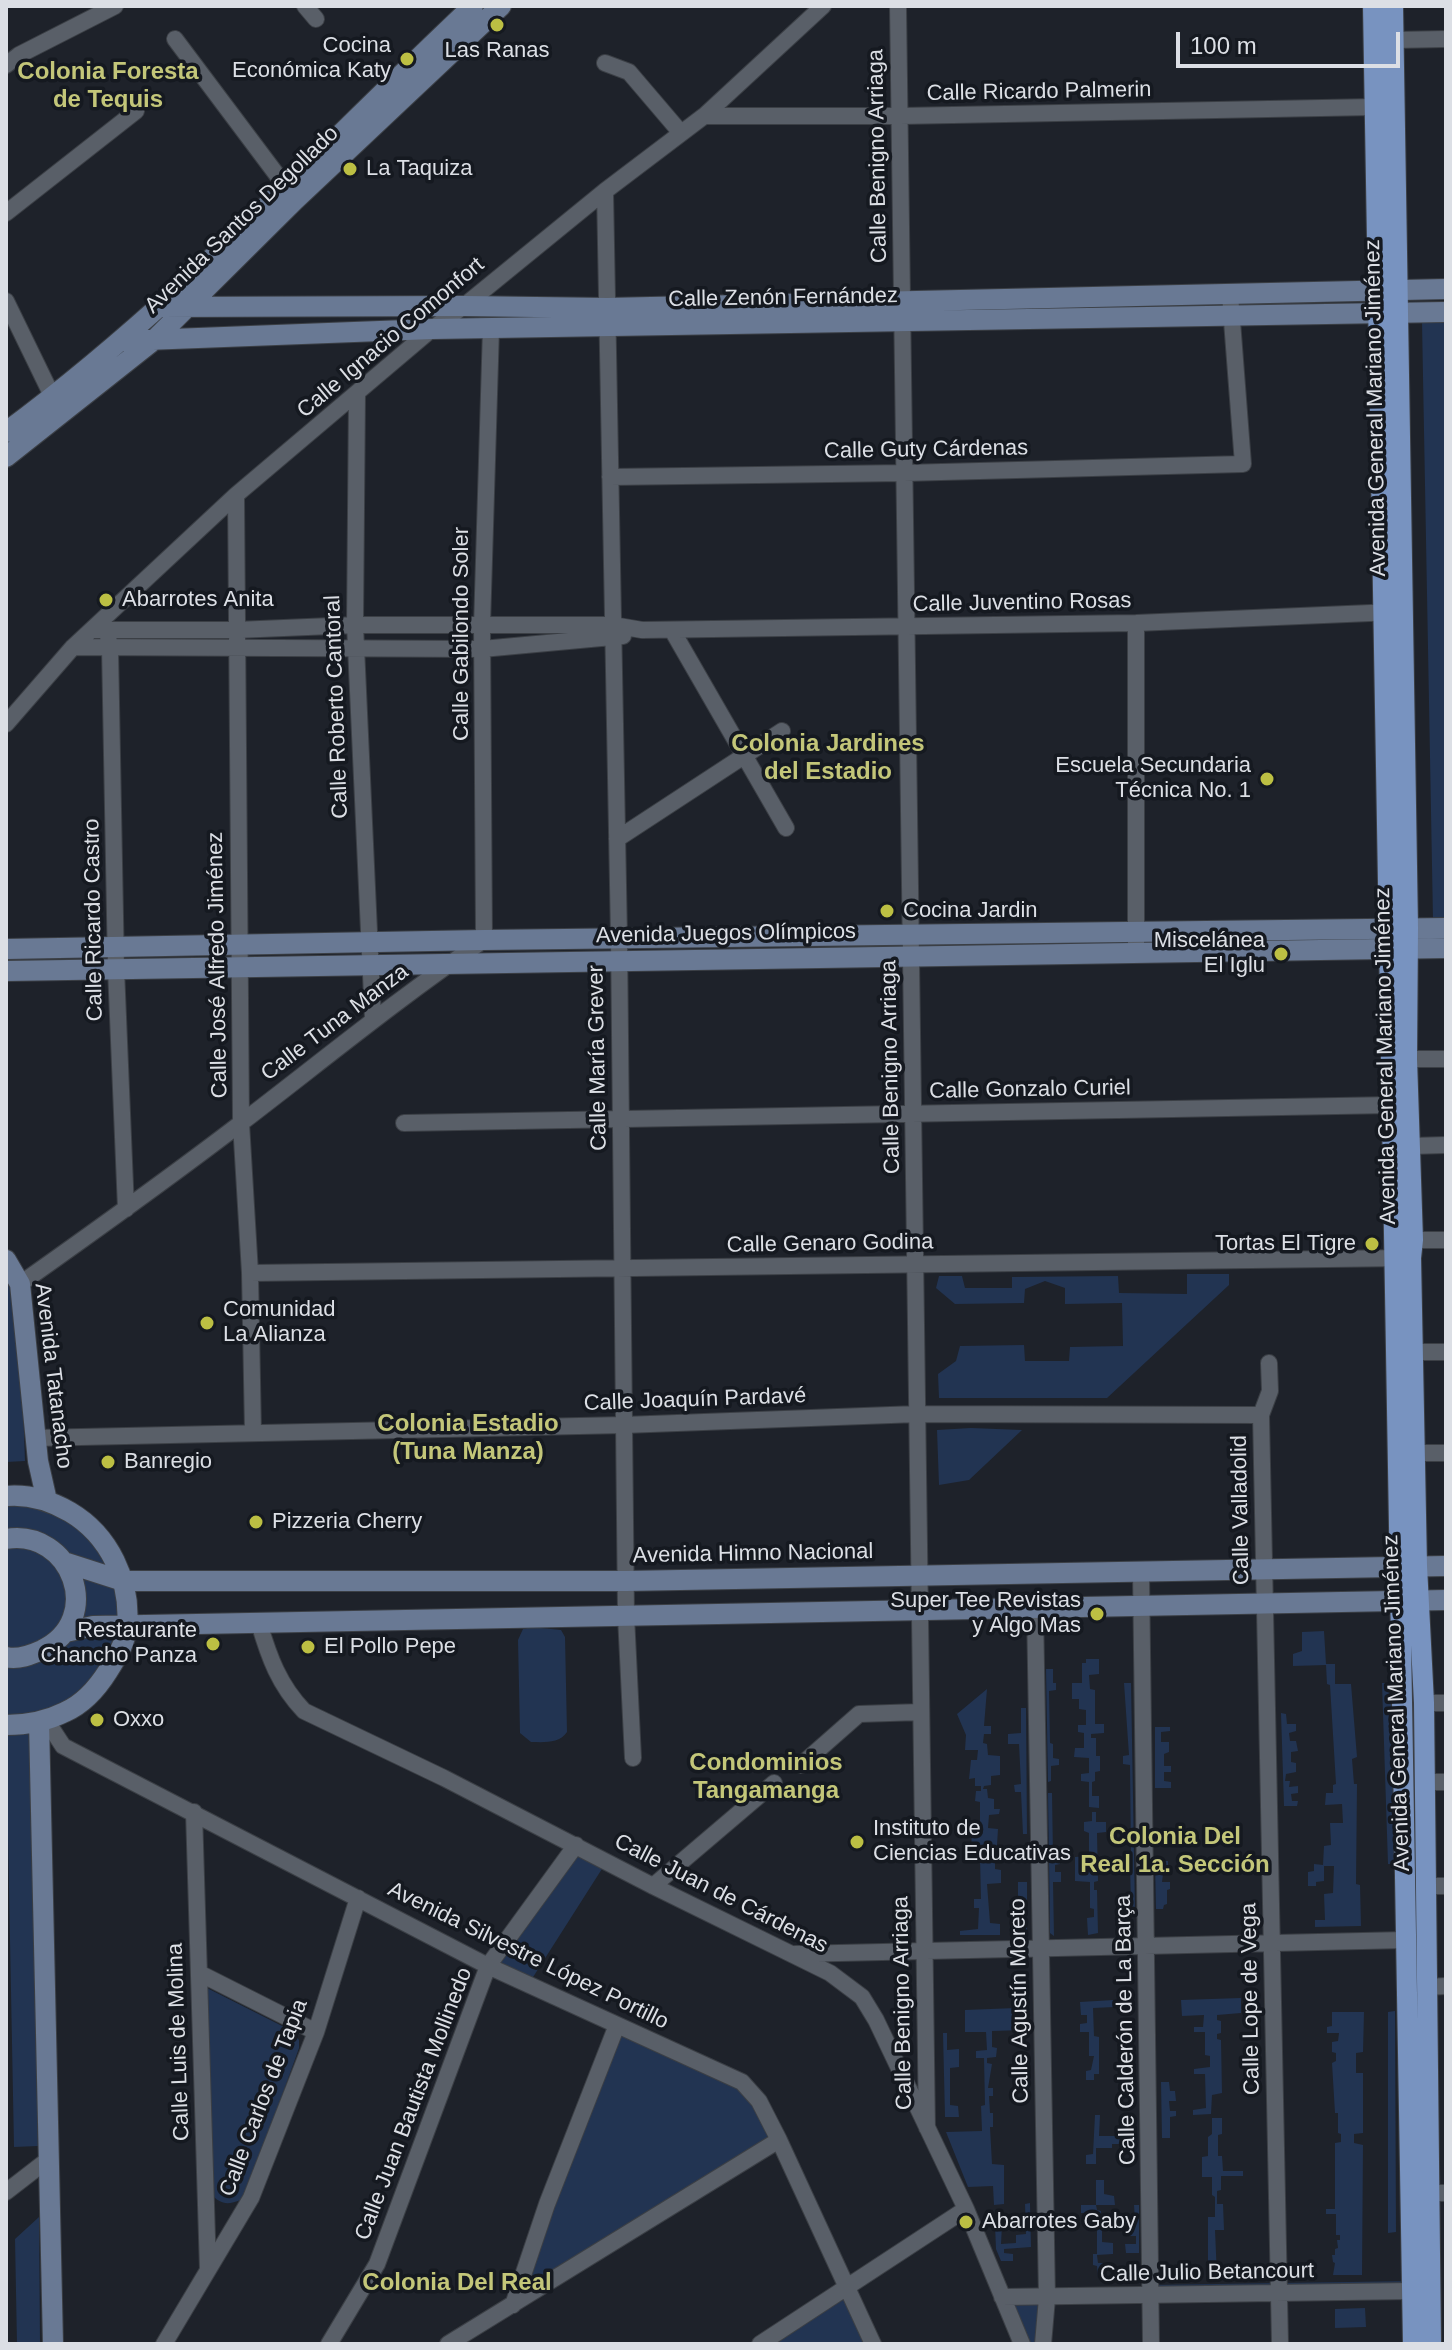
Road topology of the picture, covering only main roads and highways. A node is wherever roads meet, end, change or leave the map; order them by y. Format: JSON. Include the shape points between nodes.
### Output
{"nodes":[{"id":1,"x":1373,"y":6,"type":"edge"},
{"id":2,"x":1393,"y":6,"type":"edge"},
{"id":3,"x":1392,"y":612,"type":"junction"},
{"id":4,"x":1398,"y":939,"type":"junction"},
{"id":5,"x":1406,"y":1252,"type":"junction"},
{"id":6,"x":1408,"y":1567,"type":"junction"},
{"id":7,"x":1410,"y":1601,"type":"junction"},
{"id":8,"x":1436,"y":1782,"type":"edge"},
{"id":9,"x":1436,"y":1886,"type":"edge"},
{"id":10,"x":1437,"y":1986,"type":"edge"},
{"id":11,"x":1437,"y":2089,"type":"edge"},
{"id":12,"x":1438,"y":2193,"type":"edge"},
{"id":13,"x":1436,"y":2331,"type":"edge"},
{"id":14,"x":1413,"y":2344,"type":"edge"}],
"edges":[{"from":1,"to":3,"type":"main road","name":"Avenida General Mariano Jiménez","via":[[1378,314]]},
{"from":2,"to":3,"type":"main road","name":"Avenida General Mariano Jiménez","via":[[1400,313]]},
{"from":3,"to":4,"type":"main road","name":"Avenida General Mariano Jiménez"},
{"from":4,"to":5,"type":"main road","name":"Avenida General Mariano Jiménez","via":[[1411,1146]]},
{"from":4,"to":5,"type":"main road","name":"Avenida General Mariano Jiménez","via":[[1392,1105]]},
{"from":5,"to":6,"type":"main road","name":"Avenida General Mariano Jiménez"},
{"from":5,"to":6,"type":"main road","name":"Avenida General Mariano Jiménez","via":[[1415,1453]]},
{"from":6,"to":7,"type":"main road","name":"Avenida General Mariano Jiménez"},
{"from":7,"to":8,"type":"main road","name":"Avenida General Mariano Jiménez"},
{"from":7,"to":14,"type":"main road","name":"Avenida General Mariano Jiménez","via":[[1406,1940]]},
{"from":8,"to":9,"type":"main road","name":"Avenida General Mariano Jiménez"},
{"from":9,"to":10,"type":"main road","name":"Avenida General Mariano Jiménez"},
{"from":10,"to":11,"type":"main road","name":"Avenida General Mariano Jiménez"},
{"from":11,"to":12,"type":"main road","name":"Avenida General Mariano Jiménez"},
{"from":12,"to":13,"type":"main road","name":"Avenida General Mariano Jiménez"}]}
